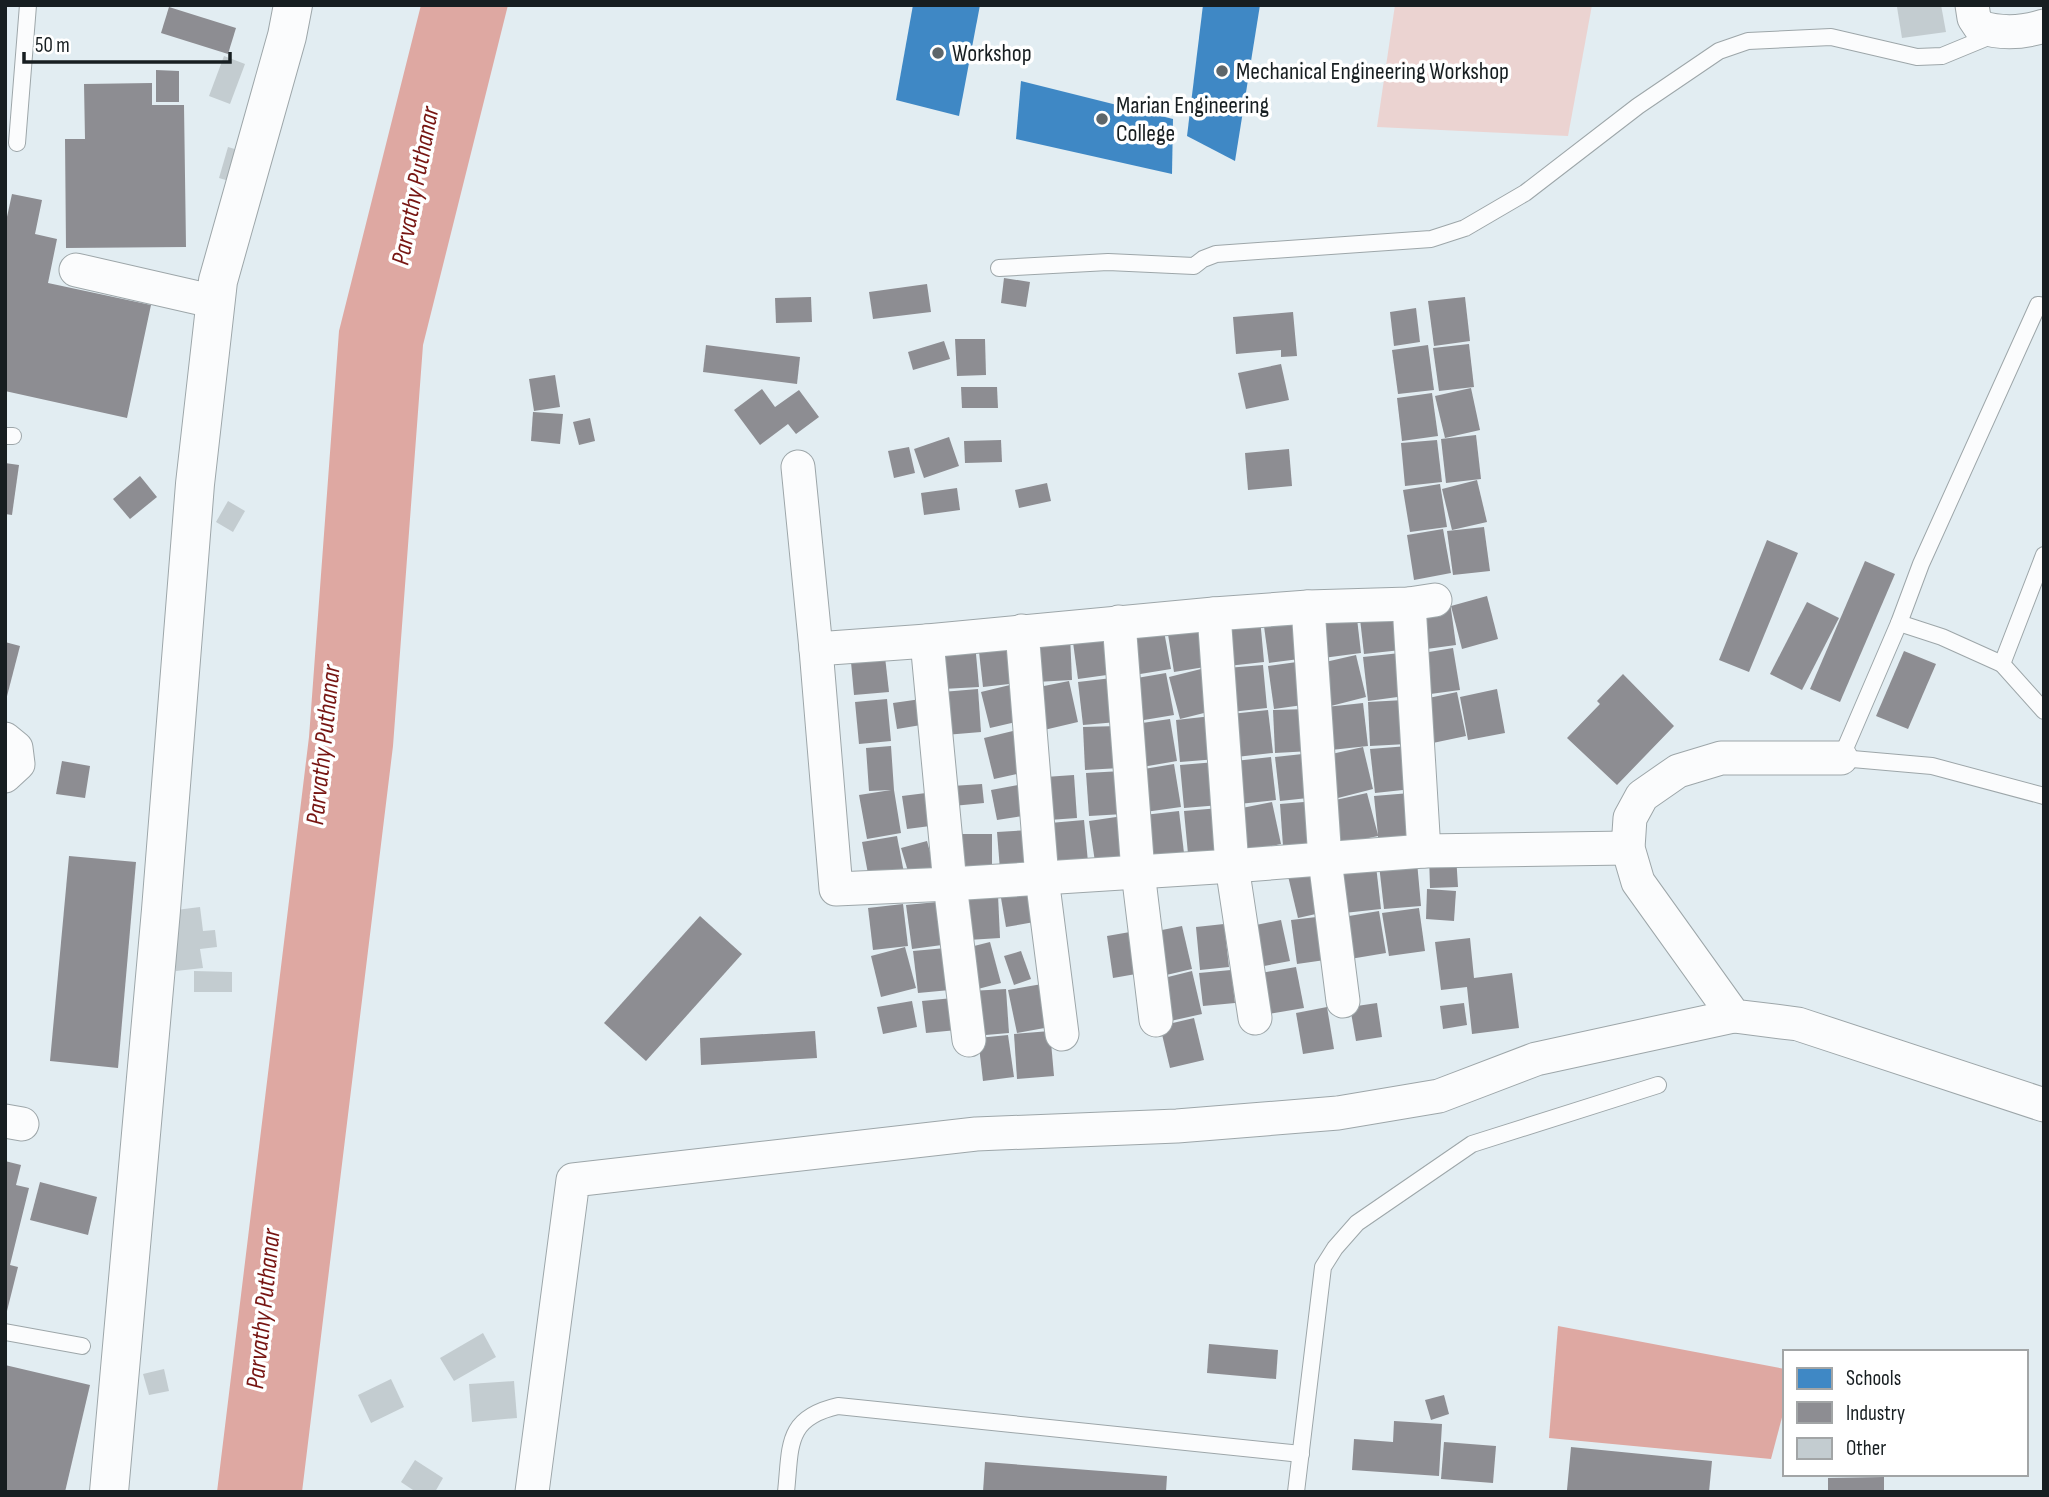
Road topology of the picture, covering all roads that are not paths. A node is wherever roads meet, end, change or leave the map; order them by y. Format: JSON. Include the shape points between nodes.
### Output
{"nodes":[{"id":1,"x":29,"y":5,"type":"edge"},
{"id":2,"x":293,"y":5,"type":"edge"},
{"id":3,"x":1972,"y":5,"type":"edge"},
{"id":4,"x":2044,"y":26,"type":"edge"},
{"id":5,"x":1999,"y":33,"type":"junction"},
{"id":6,"x":17,"y":143,"type":"dead end"},
{"id":7,"x":999,"y":268,"type":"dead end"},
{"id":8,"x":76,"y":270,"type":"dead end"},
{"id":9,"x":2044,"y":288,"type":"edge"},
{"id":10,"x":216,"y":302,"type":"junction"},
{"id":11,"x":2041,"y":306,"type":"edge"},
{"id":12,"x":798,"y":467,"type":"dead end"},
{"id":13,"x":2044,"y":555,"type":"edge"},
{"id":14,"x":1308,"y":607,"type":"junction"},
{"id":15,"x":1214,"y":614,"type":"junction"},
{"id":16,"x":1119,"y":622,"type":"junction"},
{"id":17,"x":1899,"y":623,"type":"junction"},
{"id":18,"x":1023,"y":631,"type":"junction"},
{"id":19,"x":927,"y":641,"type":"junction"},
{"id":20,"x":816,"y":649,"type":"junction"},
{"id":21,"x":2002,"y":664,"type":"junction"},
{"id":22,"x":2044,"y":711,"type":"edge"},
{"id":23,"x":5,"y":739,"type":"edge"},
{"id":24,"x":1841,"y":758,"type":"junction"},
{"id":25,"x":5,"y":776,"type":"edge"},
{"id":26,"x":2044,"y":796,"type":"edge"},
{"id":27,"x":1628,"y":848,"type":"junction"},
{"id":28,"x":1424,"y":851,"type":"junction"},
{"id":29,"x":1325,"y":860,"type":"junction"},
{"id":30,"x":1232,"y":866,"type":"junction"},
{"id":31,"x":1138,"y":872,"type":"junction"},
{"id":32,"x":1042,"y":878,"type":"junction"},
{"id":33,"x":950,"y":884,"type":"junction"},
{"id":34,"x":1343,"y":1000,"type":"dead end"},
{"id":35,"x":1734,"y":1016,"type":"junction"},
{"id":36,"x":1255,"y":1018,"type":"dead end"},
{"id":37,"x":1156,"y":1020,"type":"dead end"},
{"id":38,"x":1062,"y":1034,"type":"dead end"},
{"id":39,"x":969,"y":1040,"type":"dead end"},
{"id":40,"x":1658,"y":1085,"type":"dead end"},
{"id":41,"x":2044,"y":1105,"type":"edge"},
{"id":42,"x":5,"y":1332,"type":"edge"},
{"id":43,"x":82,"y":1346,"type":"dead end"},
{"id":44,"x":1301,"y":1454,"type":"junction"},
{"id":45,"x":109,"y":1492,"type":"edge"},
{"id":46,"x":533,"y":1492,"type":"edge"},
{"id":47,"x":786,"y":1492,"type":"edge"},
{"id":48,"x":1296,"y":1492,"type":"edge"}],
"edges":[{"from":1,"to":6,"type":"lane"},
{"from":2,"to":10,"type":"street"},
{"from":3,"to":5,"type":"street","via":[[1980,27]]},
{"from":4,"to":5,"type":"street"},
{"from":5,"to":7,"type":"lane","via":[[1942,56],[1917,57],[1831,37],[1748,41],[1719,51],[1525,193],[1465,228],[1431,239],[1216,254],[1194,266],[1108,262]]},
{"from":8,"to":10,"type":"street"},
{"from":9,"to":11,"type":"lane"},
{"from":10,"to":45,"type":"street","via":[[195,484]]},
{"from":11,"to":17,"type":"lane","via":[[1921,564]]},
{"from":12,"to":20,"type":"street"},
{"from":13,"to":21,"type":"lane"},
{"from":14,"to":15,"type":"street"},
{"from":14,"to":28,"type":"street","via":[[1422,602]]},
{"from":14,"to":29,"type":"street"},
{"from":15,"to":16,"type":"street"},
{"from":15,"to":30,"type":"street"},
{"from":16,"to":18,"type":"street"},
{"from":16,"to":31,"type":"street"},
{"from":17,"to":21,"type":"lane"},
{"from":17,"to":24,"type":"lane"},
{"from":18,"to":19,"type":"street"},
{"from":18,"to":32,"type":"street"},
{"from":19,"to":20,"type":"street"},
{"from":19,"to":33,"type":"street"},
{"from":20,"to":33,"type":"street","via":[[836,889]]},
{"from":21,"to":22,"type":"lane"},
{"from":23,"to":25,"type":"street","via":[[16,748],[18,764]]},
{"from":24,"to":26,"type":"lane","via":[[1932,766]]},
{"from":24,"to":27,"type":"street","via":[[1721,758],[1678,771],[1642,796],[1630,818]]},
{"from":27,"to":28,"type":"street"},
{"from":27,"to":35,"type":"street","via":[[1637,882]]},
{"from":28,"to":29,"type":"street"},
{"from":29,"to":30,"type":"street"},
{"from":29,"to":34,"type":"street"},
{"from":30,"to":31,"type":"street"},
{"from":30,"to":36,"type":"street"},
{"from":31,"to":32,"type":"street"},
{"from":31,"to":37,"type":"street"},
{"from":32,"to":33,"type":"street"},
{"from":32,"to":38,"type":"street"},
{"from":33,"to":39,"type":"street"},
{"from":35,"to":41,"type":"street","via":[[1797,1024]]},
{"from":35,"to":46,"type":"street","via":[[1536,1059],[1439,1096],[1338,1113],[1177,1126],[976,1134],[573,1180]]},
{"from":40,"to":44,"type":"lane","via":[[1472,1144],[1357,1223],[1323,1267]]},
{"from":42,"to":43,"type":"lane"},
{"from":44,"to":47,"type":"lane","via":[[838,1406],[812,1414],[793,1435]]},
{"from":44,"to":48,"type":"lane"}]}
